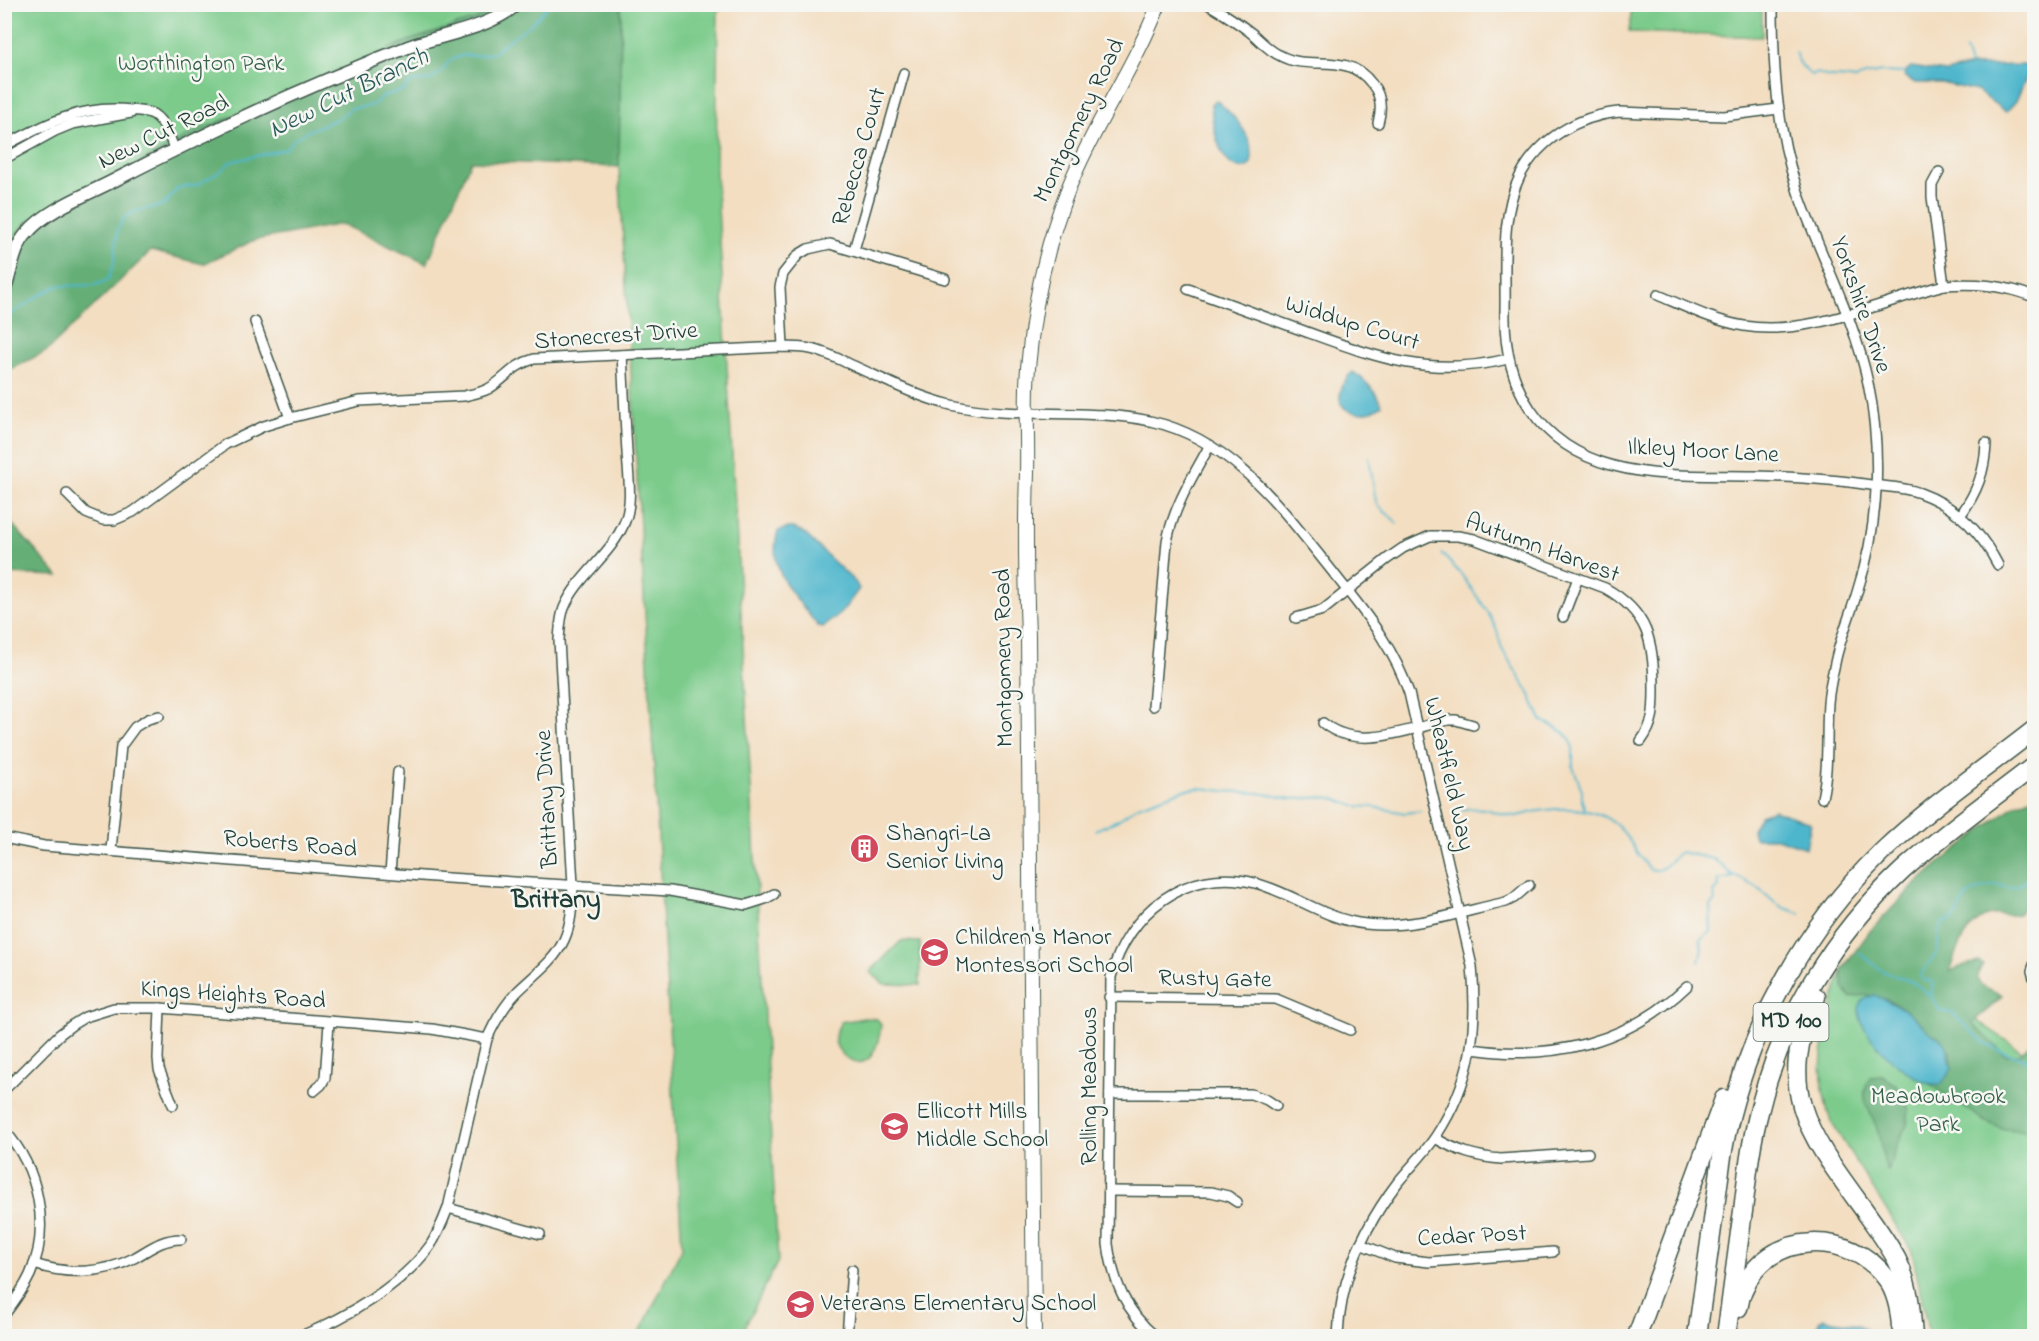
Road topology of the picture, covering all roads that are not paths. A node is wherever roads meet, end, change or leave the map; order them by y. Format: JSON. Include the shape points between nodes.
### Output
{"nodes":[{"id":1,"x":517,"y":4,"type":"edge"},
{"id":2,"x":1160,"y":4,"type":"edge"},
{"id":3,"x":1208,"y":4,"type":"edge"},
{"id":4,"x":1773,"y":4,"type":"edge"},
{"id":5,"x":904,"y":73,"type":"dead end"},
{"id":6,"x":1778,"y":109,"type":"junction"},
{"id":7,"x":140,"y":111,"type":"junction"},
{"id":8,"x":1378,"y":123,"type":"dead end"},
{"id":9,"x":4,"y":146,"type":"edge"},
{"id":10,"x":174,"y":149,"type":"junction"},
{"id":11,"x":4,"y":159,"type":"edge"},
{"id":12,"x":1939,"y":172,"type":"dead end"},
{"id":13,"x":854,"y":250,"type":"junction"},
{"id":14,"x":945,"y":279,"type":"dead end"},
{"id":15,"x":1944,"y":285,"type":"junction"},
{"id":16,"x":1188,"y":289,"type":"dead end"},
{"id":17,"x":4,"y":292,"type":"edge"},
{"id":18,"x":1658,"y":294,"type":"dead end"},
{"id":19,"x":2034,"y":297,"type":"edge"},
{"id":20,"x":1848,"y":313,"type":"junction"},
{"id":21,"x":255,"y":322,"type":"dead end"},
{"id":22,"x":783,"y":347,"type":"junction"},
{"id":23,"x":622,"y":355,"type":"junction"},
{"id":24,"x":1508,"y":359,"type":"junction"},
{"id":25,"x":1027,"y":412,"type":"junction"},
{"id":26,"x":290,"y":418,"type":"junction"},
{"id":27,"x":1986,"y":443,"type":"dead end"},
{"id":28,"x":1210,"y":446,"type":"junction"},
{"id":29,"x":1875,"y":485,"type":"junction"},
{"id":30,"x":67,"y":494,"type":"dead end"},
{"id":31,"x":1960,"y":516,"type":"junction"},
{"id":32,"x":1998,"y":565,"type":"dead end"},
{"id":33,"x":1578,"y":578,"type":"junction"},
{"id":34,"x":1347,"y":590,"type":"junction"},
{"id":35,"x":1563,"y":617,"type":"dead end"},
{"id":36,"x":1296,"y":618,"type":"dead end"},
{"id":37,"x":1153,"y":706,"type":"dead end"},
{"id":38,"x":159,"y":716,"type":"dead end"},
{"id":39,"x":1323,"y":723,"type":"dead end"},
{"id":40,"x":1473,"y":725,"type":"dead end"},
{"id":41,"x":1418,"y":727,"type":"junction"},
{"id":42,"x":2034,"y":730,"type":"edge"},
{"id":43,"x":1641,"y":741,"type":"dead end"},
{"id":44,"x":2034,"y":766,"type":"edge"},
{"id":45,"x":398,"y":772,"type":"dead end"},
{"id":46,"x":2007,"y":787,"type":"junction"},
{"id":47,"x":1822,"y":798,"type":"dead end"},
{"id":48,"x":4,"y":838,"type":"edge"},
{"id":49,"x":111,"y":850,"type":"junction"},
{"id":50,"x":390,"y":873,"type":"junction"},
{"id":51,"x":573,"y":885,"type":"junction"},
{"id":52,"x":1529,"y":885,"type":"dead end"},
{"id":53,"x":774,"y":894,"type":"dead end"},
{"id":54,"x":1460,"y":911,"type":"junction"},
{"id":55,"x":2034,"y":965,"type":"edge"},
{"id":56,"x":2034,"y":978,"type":"edge"},
{"id":57,"x":1687,"y":986,"type":"dead end"},
{"id":58,"x":1109,"y":997,"type":"junction"},
{"id":59,"x":160,"y":1008,"type":"junction"},
{"id":60,"x":1768,"y":1012,"type":"junction"},
{"id":61,"x":329,"y":1023,"type":"junction"},
{"id":62,"x":1350,"y":1030,"type":"dead end"},
{"id":63,"x":487,"y":1039,"type":"junction"},
{"id":64,"x":1472,"y":1049,"type":"junction"},
{"id":65,"x":4,"y":1090,"type":"edge"},
{"id":66,"x":314,"y":1092,"type":"dead end"},
{"id":67,"x":1110,"y":1094,"type":"junction"},
{"id":68,"x":173,"y":1105,"type":"dead end"},
{"id":69,"x":1276,"y":1106,"type":"dead end"},
{"id":70,"x":4,"y":1130,"type":"edge"},
{"id":71,"x":1435,"y":1138,"type":"junction"},
{"id":72,"x":1588,"y":1153,"type":"dead end"},
{"id":73,"x":1109,"y":1191,"type":"junction"},
{"id":74,"x":1237,"y":1202,"type":"dead end"},
{"id":75,"x":448,"y":1208,"type":"junction"},
{"id":76,"x":540,"y":1234,"type":"dead end"},
{"id":77,"x":181,"y":1239,"type":"dead end"},
{"id":78,"x":1360,"y":1244,"type":"junction"},
{"id":79,"x":1553,"y":1252,"type":"dead end"},
{"id":80,"x":34,"y":1264,"type":"junction"},
{"id":81,"x":852,"y":1270,"type":"dead end"},
{"id":82,"x":4,"y":1315,"type":"edge"},
{"id":83,"x":301,"y":1336,"type":"edge"},
{"id":84,"x":847,"y":1336,"type":"edge"},
{"id":85,"x":1034,"y":1336,"type":"edge"},
{"id":86,"x":1155,"y":1336,"type":"edge"},
{"id":87,"x":1338,"y":1336,"type":"edge"},
{"id":88,"x":1636,"y":1336,"type":"edge"},
{"id":89,"x":1697,"y":1336,"type":"edge"},
{"id":90,"x":1726,"y":1336,"type":"edge"},
{"id":91,"x":1732,"y":1336,"type":"edge"},
{"id":92,"x":1901,"y":1336,"type":"edge"},
{"id":93,"x":1913,"y":1336,"type":"edge"}],
"edges":[{"from":1,"to":10,"type":"street","name":"New Cut Road","via":[[498,18],[408,47]]},
{"from":2,"to":25,"type":"main road","name":"Montgomery Road","via":[[1130,71],[1085,152],[1057,220],[1037,300]]},
{"from":3,"to":8,"type":"street","via":[[1278,55],[1351,66],[1360,72],[1379,96]]},
{"from":4,"to":6,"type":"street","name":"Yorkshire Drive"},
{"from":5,"to":13,"type":"street","name":"Rebecca Court"},
{"from":6,"to":20,"type":"street","name":"Yorkshire Drive","via":[[1798,193]]},
{"from":6,"to":24,"type":"street","name":"Ilkley Moor Lane","via":[[1724,116],[1602,114],[1575,123],[1545,144],[1521,175],[1509,208],[1504,318]]},
{"from":7,"to":9,"type":"street","via":[[120,109],[68,116]]},
{"from":7,"to":10,"type":"street","via":[[160,120]]},
{"from":7,"to":11,"type":"street","via":[[72,124]]},
{"from":10,"to":17,"type":"street","name":"New Cut Road","via":[[54,212],[28,231],[21,240]]},
{"from":12,"to":15,"type":"street","via":[[1932,185],[1932,197]]},
{"from":13,"to":14,"type":"street"},
{"from":13,"to":22,"type":"street","via":[[830,244],[819,246],[790,263],[780,286]]},
{"from":15,"to":19,"type":"street","via":[[1991,284]]},
{"from":15,"to":20,"type":"street"},
{"from":16,"to":24,"type":"street","name":"Widdup Court","via":[[1368,354],[1409,364],[1464,367]]},
{"from":18,"to":20,"type":"street","via":[[1721,321],[1758,328],[1795,327]]},
{"from":20,"to":29,"type":"street","name":"Yorkshire Drive","via":[[1874,416]]},
{"from":21,"to":26,"type":"street"},
{"from":22,"to":23,"type":"street","name":"Stonecrest Drive"},
{"from":22,"to":25,"type":"street","name":"Stonecrest Drive","via":[[827,354],[950,405]]},
{"from":23,"to":26,"type":"street","name":"Stonecrest Drive","via":[[534,359],[514,367],[478,393],[359,401]]},
{"from":23,"to":51,"type":"street","name":"Brittany Drive","via":[[629,477],[626,519],[605,555],[568,599],[560,623]]},
{"from":24,"to":29,"type":"street","name":"Ilkley Moor Lane","via":[[1520,395],[1542,426],[1575,451],[1596,460],[1670,474],[1805,477]]},
{"from":25,"to":28,"type":"street","name":"Wheatfield Way","via":[[1119,415],[1153,422]]},
{"from":25,"to":85,"type":"main road","name":"Montgomery Road"},
{"from":26,"to":30,"type":"street","name":"Stonecrest Drive","via":[[226,444],[124,517],[93,517]]},
{"from":27,"to":31,"type":"street","via":[[1978,486]]},
{"from":28,"to":34,"type":"street","name":"Wheatfield Way","via":[[1254,478],[1278,503]]},
{"from":28,"to":37,"type":"street","via":[[1170,524]]},
{"from":29,"to":31,"type":"street","name":"Ilkley Moor Lane","via":[[1920,493]]},
{"from":29,"to":47,"type":"street","name":"Yorkshire Drive","via":[[1866,562],[1835,659],[1828,700],[1827,770]]},
{"from":31,"to":32,"type":"street","name":"Ilkley Moor Lane","via":[[1982,538]]},
{"from":33,"to":34,"type":"street","name":"Autumn Harvest","via":[[1474,539],[1444,535],[1430,536],[1403,548]]},
{"from":33,"to":35,"type":"street"},
{"from":33,"to":43,"type":"street","name":"Autumn Harvest","via":[[1619,595],[1646,629],[1654,661],[1654,713]]},
{"from":34,"to":36,"type":"street","name":"Autumn Harvest","via":[[1323,610]]},
{"from":34,"to":41,"type":"street","name":"Wheatfield Way","via":[[1392,652]]},
{"from":38,"to":49,"type":"street","via":[[135,727],[121,746]]},
{"from":39,"to":41,"type":"street","via":[[1337,733],[1361,737]]},
{"from":40,"to":41,"type":"street","via":[[1456,720]]},
{"from":41,"to":54,"type":"street","name":"Wheatfield Way"},
{"from":42,"to":60,"type":"highway","number":"MD 100","via":[[1912,825],[1858,878],[1807,943]]},
{"from":44,"to":46,"type":"highway","number":"MD 100"},
{"from":45,"to":50,"type":"street"},
{"from":46,"to":90,"type":"highway","number":"MD 100","via":[[1930,847],[1876,897],[1827,958],[1790,1023],[1769,1077],[1755,1129]]},
{"from":46,"to":93,"type":"highway","via":[[1932,849],[1882,902],[1819,991],[1800,1045],[1797,1071],[1805,1117],[1822,1152],[1898,1263],[1908,1291]]},
{"from":48,"to":49,"type":"street","name":"Roberts Road","via":[[44,846]]},
{"from":49,"to":50,"type":"street","name":"Roberts Road"},
{"from":50,"to":51,"type":"street","name":"Roberts Road"},
{"from":51,"to":53,"type":"street","name":"Roberts Road","via":[[670,891],[746,904]]},
{"from":51,"to":63,"type":"street","name":"Brittany Drive","via":[[565,939],[545,967],[505,1005]]},
{"from":52,"to":54,"type":"street","name":"Rolling Meadows","via":[[1506,902]]},
{"from":54,"to":58,"type":"street","name":"Rolling Meadows","via":[[1410,924],[1363,924],[1253,882],[1217,879],[1198,883],[1163,898],[1137,922],[1114,963]]},
{"from":54,"to":64,"type":"street","name":"Wheatfield Way","via":[[1474,985]]},
{"from":55,"to":56,"type":"street"},
{"from":57,"to":64,"type":"street","via":[[1625,1030],[1582,1046],[1538,1053]]},
{"from":58,"to":62,"type":"street","name":"Rusty Gate","via":[[1276,999]]},
{"from":58,"to":67,"type":"street","name":"Rolling Meadows"},
{"from":59,"to":61,"type":"street","name":"Kings Heights Road"},
{"from":59,"to":65,"type":"street","name":"Kings Heights Road","via":[[114,1008],[85,1017],[59,1035]]},
{"from":59,"to":68,"type":"street","via":[[159,1069]]},
{"from":60,"to":88,"type":"highway","via":[[1745,1050],[1728,1090]]},
{"from":60,"to":89,"type":"highway","number":"MD 100","via":[[1744,1069],[1727,1131]]},
{"from":61,"to":63,"type":"street","name":"Kings Heights Road","via":[[432,1029]]},
{"from":61,"to":66,"type":"street","via":[[325,1078]]},
{"from":63,"to":75,"type":"street","name":"Brittany Drive"},
{"from":64,"to":71,"type":"street","name":"Wheatfield Way","via":[[1456,1097]]},
{"from":67,"to":69,"type":"street","via":[[1251,1094]]},
{"from":67,"to":73,"type":"street","name":"Rolling Meadows"},
{"from":70,"to":80,"type":"street","via":[[27,1164],[39,1201],[40,1234]]},
{"from":71,"to":72,"type":"street","via":[[1464,1153],[1487,1158]]},
{"from":71,"to":78,"type":"street","name":"Wheatfield Way","via":[[1383,1203]]},
{"from":73,"to":74,"type":"street","via":[[1211,1192]]},
{"from":73,"to":86,"type":"street","name":"Rolling Meadows","via":[[1108,1244],[1115,1279],[1130,1309]]},
{"from":75,"to":76,"type":"street"},
{"from":75,"to":83,"type":"street","name":"Brittany Drive","via":[[429,1247],[400,1277],[360,1306]]},
{"from":77,"to":80,"type":"street","via":[[162,1242],[104,1269],[69,1272]]},
{"from":78,"to":79,"type":"street","name":"Cedar Post","via":[[1395,1258],[1420,1262]]},
{"from":78,"to":87,"type":"street","name":"Wheatfield Way","via":[[1343,1295]]},
{"from":80,"to":82,"type":"street"},
{"from":81,"to":84,"type":"street"},
{"from":91,"to":92,"type":"highway","via":[[1743,1290],[1760,1264],[1785,1248],[1814,1242],[1848,1248],[1887,1279],[1900,1315]]}]}
